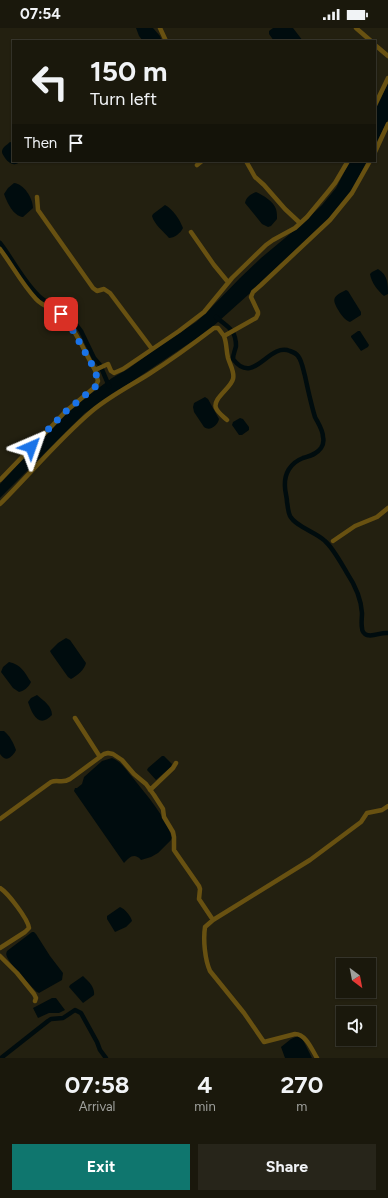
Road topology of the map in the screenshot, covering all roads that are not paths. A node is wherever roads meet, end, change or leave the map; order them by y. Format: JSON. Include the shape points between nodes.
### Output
{"nodes":[{"id":1,"x":160,"y":28,"type":"edge"},
{"id":2,"x":356,"y":28,"type":"edge"},
{"id":3,"x":166,"y":40,"type":"edge"},
{"id":4,"x":370,"y":40,"type":"edge"},
{"id":5,"x":376,"y":46,"type":"edge"},
{"id":6,"x":388,"y":56,"type":"edge"},
{"id":7,"x":388,"y":78,"type":"edge"},
{"id":8,"x":376,"y":104,"type":"edge"},
{"id":9,"x":388,"y":124,"type":"edge"},
{"id":10,"x":376,"y":150,"type":"edge"},
{"id":11,"x":201,"y":162,"type":"edge"},
{"id":12,"x":247,"y":162,"type":"edge"},
{"id":13,"x":347,"y":162,"type":"edge"},
{"id":14,"x":369,"y":162,"type":"edge"},
{"id":15,"x":197,"y":165,"type":"dead end"},
{"id":16,"x":37,"y":197,"type":"dead end"},
{"id":17,"x":300,"y":223,"type":"junction"},
{"id":18,"x":190,"y":232,"type":"dead end"},
{"id":19,"x":0,"y":248,"type":"edge"},
{"id":20,"x":228,"y":282,"type":"junction"},
{"id":21,"x":226,"y":335,"type":"junction"},
{"id":22,"x":152,"y":349,"type":"junction"},
{"id":23,"x":96,"y":370,"type":"junction"},
{"id":24,"x":227,"y":420,"type":"dead end"},
{"id":25,"x":0,"y":480,"type":"edge"},
{"id":26,"x":0,"y":504,"type":"edge"},
{"id":27,"x":388,"y":508,"type":"edge"},
{"id":28,"x":333,"y":541,"type":"dead end"},
{"id":29,"x":75,"y":718,"type":"dead end"},
{"id":30,"x":100,"y":757,"type":"junction"},
{"id":31,"x":176,"y":763,"type":"dead end"},
{"id":32,"x":150,"y":790,"type":"junction"},
{"id":33,"x":388,"y":806,"type":"edge"},
{"id":34,"x":0,"y":819,"type":"edge"},
{"id":35,"x":0,"y":888,"type":"edge"},
{"id":36,"x":213,"y":920,"type":"junction"},
{"id":37,"x":0,"y":948,"type":"edge"},
{"id":38,"x":0,"y":956,"type":"edge"},
{"id":39,"x":35,"y":1001,"type":"dead end"},
{"id":40,"x":317,"y":1058,"type":"edge"}],
"edges":[{"from":1,"to":3,"type":"street"},
{"from":2,"to":4,"type":"street"},
{"from":5,"to":6,"type":"street"},
{"from":7,"to":8,"type":"street"},
{"from":9,"to":10,"type":"street"},
{"from":11,"to":15,"type":"street"},
{"from":12,"to":17,"type":"street","via":[[255,177]]},
{"from":13,"to":17,"type":"street","via":[[335,183]]},
{"from":14,"to":21,"type":"street","via":[[352,193],[330,220],[253,292],[250,297],[258,316]]},
{"from":16,"to":22,"type":"street","via":[[38,210],[93,288],[97,291],[104,289],[110,293]]},
{"from":17,"to":20,"type":"street","via":[[272,240]]},
{"from":18,"to":20,"type":"street"},
{"from":19,"to":23,"type":"street","via":[[36,300],[59,312],[63,317]]},
{"from":20,"to":22,"type":"street","via":[[204,312]]},
{"from":21,"to":24,"type":"street","via":[[228,358],[234,376],[216,401],[215,407]]},
{"from":21,"to":26,"type":"street","via":[[218,328],[214,328],[100,405],[56,445]]},
{"from":22,"to":23,"type":"street","via":[[116,372],[112,372],[108,364]]},
{"from":23,"to":25,"type":"street","via":[[98,382],[95,387],[65,412]]},
{"from":27,"to":28,"type":"street","via":[[377,517],[355,526]]},
{"from":29,"to":30,"type":"street"},
{"from":30,"to":32,"type":"street","via":[[108,753],[118,756]]},
{"from":30,"to":34,"type":"street","via":[[70,779],[47,784]]},
{"from":31,"to":32,"type":"street"},
{"from":32,"to":36,"type":"street","via":[[163,809],[173,832],[174,850],[200,887],[199,899]]},
{"from":33,"to":36,"type":"street","via":[[367,813],[361,822],[310,860]]},
{"from":35,"to":37,"type":"street","via":[[16,905],[29,928]]},
{"from":36,"to":40,"type":"street","via":[[204,930],[207,965],[214,976],[264,1042],[298,1034]]},
{"from":38,"to":39,"type":"street","via":[[34,994]]}]}
